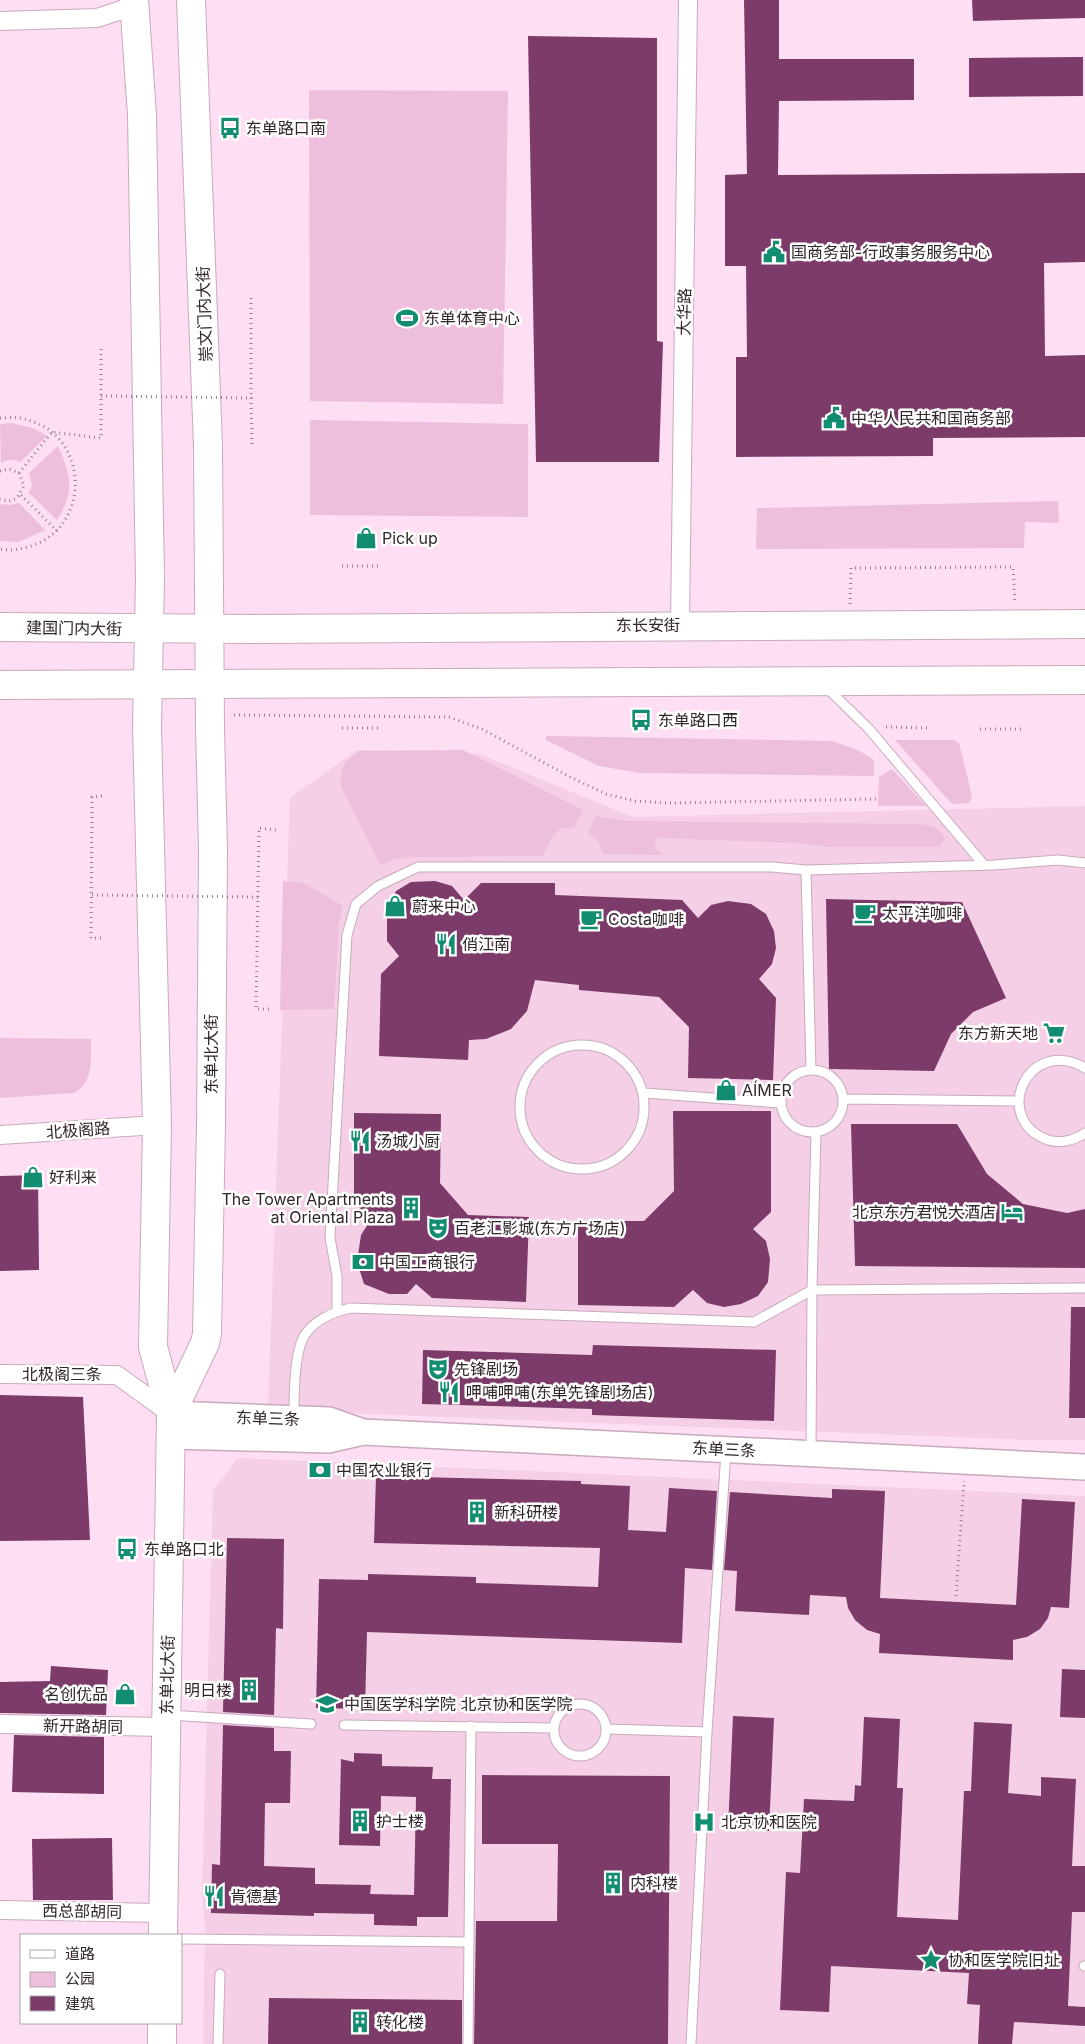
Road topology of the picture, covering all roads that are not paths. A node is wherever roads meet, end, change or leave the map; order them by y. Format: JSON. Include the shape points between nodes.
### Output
{"nodes":[{"id":1,"x":191,"y":0,"type":"edge"},
{"id":2,"x":688,"y":0,"type":"edge"},
{"id":3,"x":134,"y":3,"type":"edge"},
{"id":4,"x":0,"y":21,"type":"edge"},
{"id":5,"x":1085,"y":624,"type":"edge"},
{"id":6,"x":680,"y":625,"type":"junction"},
{"id":7,"x":0,"y":627,"type":"edge"},
{"id":8,"x":149,"y":628,"type":"junction"},
{"id":9,"x":210,"y":629,"type":"junction"},
{"id":10,"x":818,"y":680,"type":"junction"},
{"id":11,"x":1085,"y":680,"type":"edge"},
{"id":12,"x":0,"y":685,"type":"edge"},
{"id":13,"x":148,"y":685,"type":"junction"},
{"id":14,"x":211,"y":686,"type":"junction"},
{"id":15,"x":1085,"y":862,"type":"edge"},
{"id":16,"x":984,"y":865,"type":"junction"},
{"id":17,"x":806,"y":870,"type":"junction"},
{"id":18,"x":1085,"y":1068,"type":"edge"},
{"id":19,"x":810,"y":1070,"type":"junction"},
{"id":20,"x":644,"y":1093,"type":"junction"},
{"id":21,"x":843,"y":1099,"type":"junction"},
{"id":22,"x":1018,"y":1101,"type":"junction"},
{"id":23,"x":781,"y":1103,"type":"junction"},
{"id":24,"x":156,"y":1124,"type":"junction"},
{"id":25,"x":816,"y":1132,"type":"junction"},
{"id":26,"x":1085,"y":1133,"type":"edge"},
{"id":27,"x":0,"y":1135,"type":"edge"},
{"id":28,"x":1085,"y":1288,"type":"edge"},
{"id":29,"x":812,"y":1290,"type":"junction"},
{"id":30,"x":337,"y":1310,"type":"junction"},
{"id":31,"x":0,"y":1374,"type":"edge"},
{"id":32,"x":294,"y":1419,"type":"junction"},
{"id":33,"x":171,"y":1425,"type":"junction"},
{"id":34,"x":363,"y":1432,"type":"junction"},
{"id":35,"x":726,"y":1449,"type":"junction"},
{"id":36,"x":811,"y":1453,"type":"junction"},
{"id":37,"x":1085,"y":1466,"type":"edge"},
{"id":38,"x":166,"y":1721,"type":"junction"},
{"id":39,"x":0,"y":1724,"type":"edge"},
{"id":40,"x":311,"y":1724,"type":"dead end"},
{"id":41,"x":344,"y":1725,"type":"dead end"},
{"id":42,"x":475,"y":1726,"type":"junction"},
{"id":43,"x":553,"y":1728,"type":"junction"},
{"id":44,"x":607,"y":1729,"type":"junction"},
{"id":45,"x":708,"y":1732,"type":"junction"},
{"id":46,"x":0,"y":1910,"type":"edge"},
{"id":47,"x":163,"y":1924,"type":"edge"},
{"id":48,"x":182,"y":1939,"type":"edge"},
{"id":49,"x":469,"y":1942,"type":"junction"},
{"id":50,"x":220,"y":1974,"type":"dead end"},
{"id":51,"x":162,"y":2024,"type":"edge"},
{"id":52,"x":162,"y":2044,"type":"edge"},
{"id":53,"x":218,"y":2044,"type":"edge"},
{"id":54,"x":468,"y":2044,"type":"edge"},
{"id":55,"x":691,"y":2044,"type":"edge"}],
"edges":[{"from":1,"to":9,"type":"main road","name":"崇文门内大街","via":[[205,352]]},
{"from":2,"to":6,"type":"street","name":"大华路"},
{"from":3,"to":4,"type":"street","via":[[97,18]]},
{"from":3,"to":8,"type":"main road","via":[[142,114]]},
{"from":5,"to":6,"type":"main road","name":"东长安街"},
{"from":6,"to":9,"type":"main road","name":"东长安街"},
{"from":7,"to":8,"type":"main road","name":"建国门内大街"},
{"from":8,"to":9,"type":"main road","name":"东长安街"},
{"from":8,"to":13,"type":"main road","name":"东单北大街"},
{"from":9,"to":14,"type":"main road","name":"崇文门内大街"},
{"from":10,"to":11,"type":"main road"},
{"from":10,"to":14,"type":"main road"},
{"from":10,"to":16,"type":"lane","via":[[869,729]]},
{"from":12,"to":13,"type":"main road"},
{"from":13,"to":14,"type":"main road"},
{"from":13,"to":24,"type":"main road","name":"东单北大街"},
{"from":14,"to":33,"type":"main road","name":"东单北大街","via":[[213,851],[207,1334]]},
{"from":15,"to":16,"type":"lane","via":[[1058,860]]},
{"from":16,"to":17,"type":"lane"},
{"from":17,"to":19,"type":"lane"},
{"from":17,"to":30,"type":"lane","via":[[772,867],[418,868],[378,886],[356,904],[347,935],[330,1238],[337,1276]]},
{"from":18,"to":22,"type":"lane","via":[[1061,1060],[1042,1064],[1027,1076],[1020,1088]]},
{"from":19,"to":21,"type":"lane","via":[[831,1077]]},
{"from":19,"to":23,"type":"lane","via":[[787,1083]]},
{"from":20,"to":20,"type":"lane","via":[[636,1074],[623,1059],[605,1049],[585,1044],[565,1047],[546,1055],[532,1069],[522,1087],[519,1107],[522,1128],[533,1147],[549,1161],[568,1169],[590,1170],[610,1164],[627,1152],[639,1134],[645,1114]]},
{"from":20,"to":23,"type":"lane"},
{"from":21,"to":22,"type":"lane"},
{"from":21,"to":25,"type":"lane","via":[[833,1124]]},
{"from":22,"to":26,"type":"lane","via":[[1021,1115],[1038,1136],[1051,1141],[1065,1141]]},
{"from":23,"to":25,"type":"lane","via":[[783,1113],[792,1125],[806,1132]]},
{"from":24,"to":27,"type":"street","name":"北极阁路"},
{"from":24,"to":33,"type":"main road","name":"东单北大街","via":[[153,1347]]},
{"from":25,"to":29,"type":"lane"},
{"from":28,"to":29,"type":"lane"},
{"from":29,"to":30,"type":"lane","via":[[754,1322],[361,1308]]},
{"from":29,"to":36,"type":"lane"},
{"from":30,"to":32,"type":"lane","via":[[317,1322],[303,1338],[294,1392]]},
{"from":31,"to":33,"type":"street","name":"北极阁三条","via":[[117,1375]]},
{"from":32,"to":33,"type":"street","name":"东单三条"},
{"from":32,"to":34,"type":"street","name":"东单三条","via":[[329,1420]]},
{"from":33,"to":34,"type":"street","name":"东单三条","via":[[328,1440]]},
{"from":33,"to":38,"type":"main road","name":"东单北大街"},
{"from":34,"to":35,"type":"street","name":"东单三条"},
{"from":35,"to":36,"type":"street","name":"东单三条"},
{"from":35,"to":45,"type":"lane"},
{"from":36,"to":37,"type":"street","name":"东单三条"},
{"from":38,"to":39,"type":"street","name":"新开路胡同"},
{"from":38,"to":40,"type":"lane"},
{"from":38,"to":47,"type":"main road","name":"东单北大街"},
{"from":41,"to":42,"type":"lane"},
{"from":42,"to":43,"type":"lane"},
{"from":42,"to":49,"type":"lane"},
{"from":43,"to":44,"type":"lane","via":[[560,1712],[568,1706],[585,1704],[601,1713]]},
{"from":43,"to":44,"type":"lane","via":[[558,1745],[571,1755],[580,1756],[596,1752],[602,1746]]},
{"from":44,"to":45,"type":"lane"},
{"from":45,"to":55,"type":"lane"},
{"from":46,"to":47,"type":"street","name":"西总部胡同"},
{"from":48,"to":49,"type":"lane"},
{"from":49,"to":54,"type":"lane"},
{"from":50,"to":53,"type":"lane"},
{"from":51,"to":52,"type":"main road"}]}
